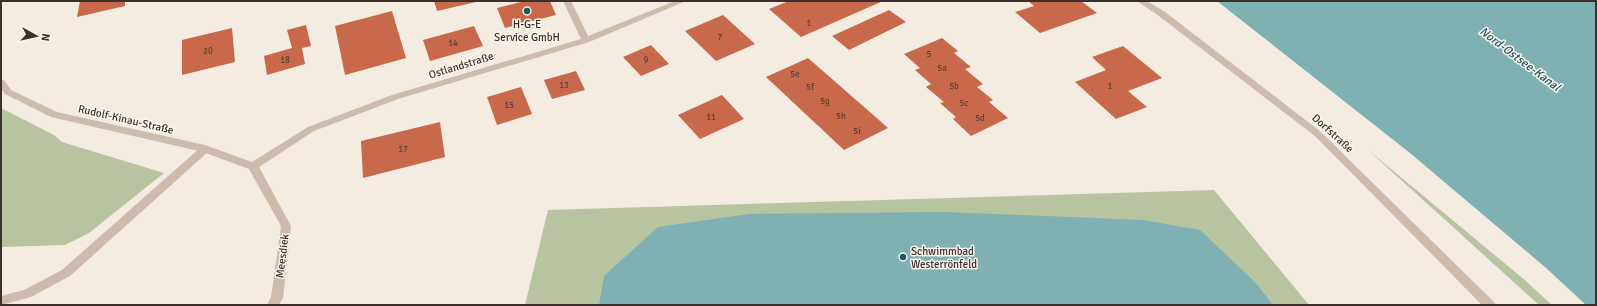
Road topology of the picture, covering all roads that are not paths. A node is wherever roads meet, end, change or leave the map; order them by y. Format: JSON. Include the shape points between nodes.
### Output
{"nodes":[{"id":1,"x":567,"y":1,"type":"edge"},
{"id":2,"x":682,"y":1,"type":"edge"},
{"id":3,"x":1141,"y":1,"type":"edge"},
{"id":4,"x":586,"y":40,"type":"junction"},
{"id":5,"x":1,"y":82,"type":"edge"},
{"id":6,"x":205,"y":149,"type":"junction"},
{"id":7,"x":253,"y":166,"type":"junction"},
{"id":8,"x":1,"y":301,"type":"edge"},
{"id":9,"x":273,"y":305,"type":"edge"},
{"id":10,"x":1490,"y":305,"type":"edge"}],
"edges":[{"from":1,"to":4,"type":"street"},
{"from":2,"to":4,"type":"street","name":"Ostlandstraße"},
{"from":3,"to":10,"type":"street","name":"Dorfstraße","via":[[1162,14],[1318,134]]},
{"from":4,"to":7,"type":"street","name":"Ostlandstraße","via":[[395,97],[311,129]]},
{"from":5,"to":6,"type":"street","name":"Rudolf-Kinau-Straße","via":[[8,92],[54,115]]},
{"from":6,"to":7,"type":"street","name":"Rudolf-Kinau-Straße"},
{"from":6,"to":8,"type":"street","via":[[66,273],[27,294]]},
{"from":7,"to":9,"type":"street","name":"Meesdiek","via":[[286,226],[277,298]]}]}
